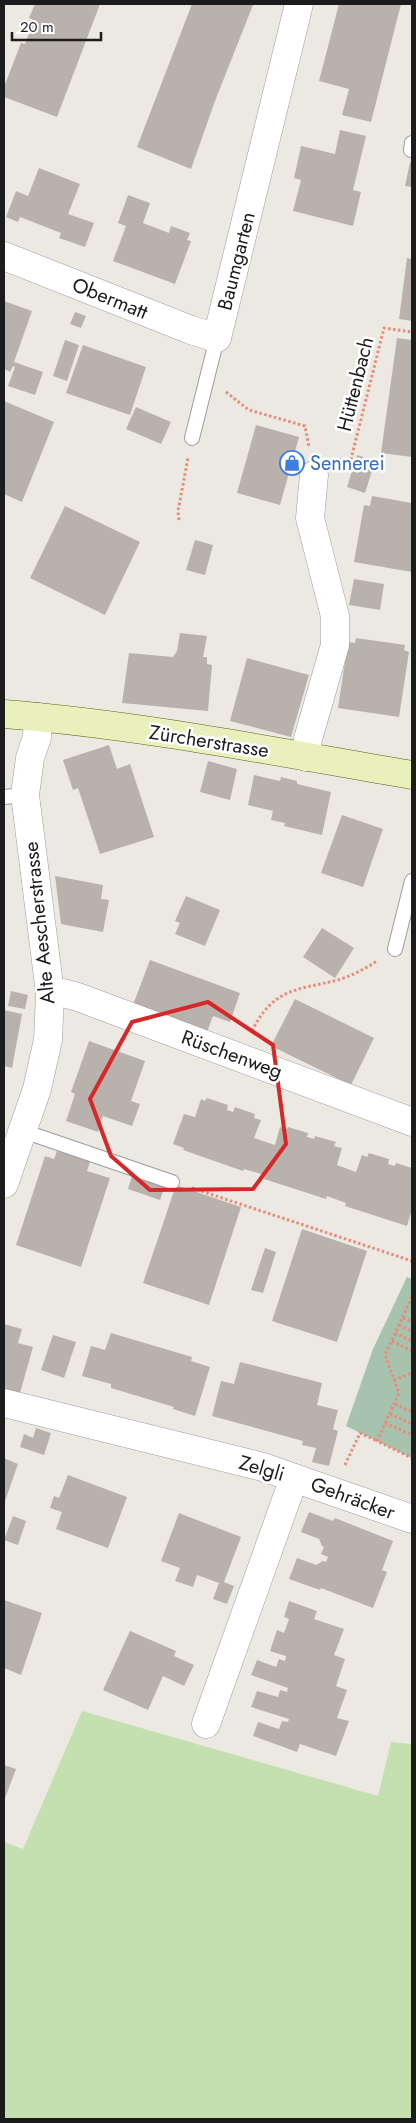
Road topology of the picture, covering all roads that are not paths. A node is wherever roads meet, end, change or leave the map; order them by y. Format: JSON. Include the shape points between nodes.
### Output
{"nodes":[{"id":1,"x":299,"y":4,"type":"edge"},
{"id":2,"x":4,"y":256,"type":"edge"},
{"id":3,"x":217,"y":338,"type":"junction"},
{"id":4,"x":192,"y":438,"type":"road end"},
{"id":5,"x":324,"y":466,"type":"road end"},
{"id":6,"x":4,"y":714,"type":"edge"},
{"id":7,"x":38,"y":717,"type":"junction"},
{"id":8,"x":306,"y":757,"type":"junction"},
{"id":9,"x":412,"y":775,"type":"edge"},
{"id":10,"x":14,"y":796,"type":"edge"},
{"id":11,"x":412,"y":881,"type":"edge"},
{"id":12,"x":395,"y":949,"type":"road end"},
{"id":13,"x":50,"y":993,"type":"junction"},
{"id":14,"x":412,"y":1122,"type":"edge"},
{"id":15,"x":23,"y":1131,"type":"junction"},
{"id":16,"x":172,"y":1182,"type":"road end"},
{"id":17,"x":4,"y":1184,"type":"edge"},
{"id":18,"x":4,"y":1402,"type":"edge"},
{"id":19,"x":294,"y":1478,"type":"junction"},
{"id":20,"x":412,"y":1519,"type":"edge"},
{"id":21,"x":206,"y":1724,"type":"dead end"}],
"edges":[{"from":1,"to":3,"type":"street","name":"Baumgarten"},
{"from":2,"to":3,"type":"street","name":"Obermatt"},
{"from":3,"to":4,"type":"lane","name":"Baumgarten"},
{"from":5,"to":8,"type":"street","via":[[310,518],[335,616],[335,644],[308,739]]},
{"from":6,"to":7,"type":"street","name":"Zürcherstrasse"},
{"from":7,"to":8,"type":"street","name":"Zürcherstrasse","via":[[197,738]]},
{"from":7,"to":10,"type":"street","name":"Alte Aescherstrasse"},
{"from":8,"to":9,"type":"street","name":"Zürcherstrasse"},
{"from":10,"to":13,"type":"street","name":"Alte Aescherstrasse"},
{"from":11,"to":12,"type":"lane"},
{"from":13,"to":14,"type":"street","name":"Rüschenweg","via":[[78,997]]},
{"from":13,"to":15,"type":"street","name":"Alte Aescherstrasse","via":[[48,1040]]},
{"from":15,"to":16,"type":"lane"},
{"from":15,"to":17,"type":"street","name":"Alte Aescherstrasse"},
{"from":18,"to":19,"type":"street","name":"Zelgli","via":[[263,1467]]},
{"from":19,"to":20,"type":"street","name":"Gehräcker"},
{"from":19,"to":21,"type":"street","name":"Zelgli"}]}
